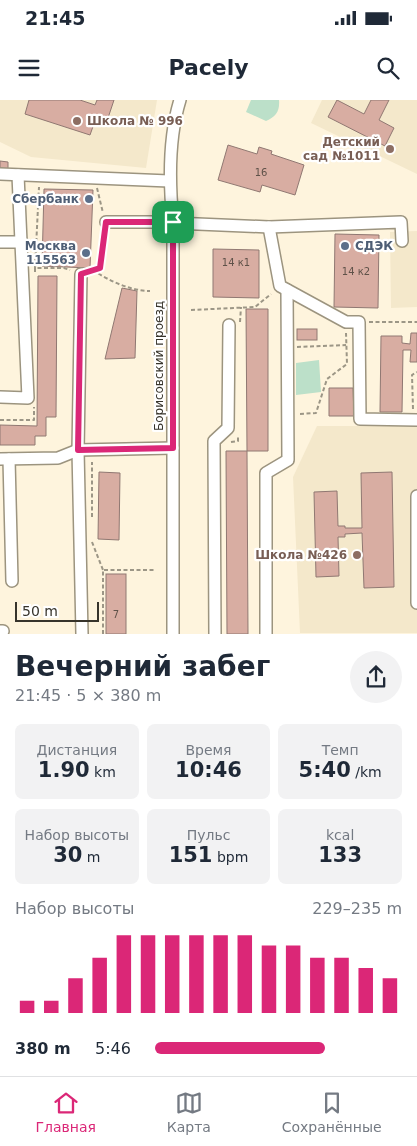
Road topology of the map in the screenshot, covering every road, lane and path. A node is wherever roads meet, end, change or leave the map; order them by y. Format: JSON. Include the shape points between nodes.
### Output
{"nodes":[{"id":1,"x":180,"y":100,"type":"edge"},
{"id":2,"x":0,"y":174,"type":"edge"},
{"id":3,"x":18,"y":174,"type":"junction"},
{"id":4,"x":169,"y":181,"type":"junction"},
{"id":5,"x":97,"y":186,"type":"dead end"},
{"id":6,"x":38,"y":187,"type":"dead end"},
{"id":7,"x":106,"y":222,"type":"junction"},
{"id":8,"x":173,"y":222,"type":"junction"},
{"id":9,"x":268,"y":227,"type":"junction"},
{"id":10,"x":402,"y":241,"type":"dead end"},
{"id":11,"x":0,"y":242,"type":"edge"},
{"id":12,"x":22,"y":242,"type":"junction"},
{"id":13,"x":34,"y":268,"type":"junction"},
{"id":14,"x":93,"y":270,"type":"junction"},
{"id":15,"x":81,"y":274,"type":"junction"},
{"id":16,"x":34,"y":277,"type":"dead end"},
{"id":17,"x":284,"y":288,"type":"junction"},
{"id":18,"x":150,"y":291,"type":"dead end"},
{"id":19,"x":241,"y":307,"type":"junction"},
{"id":20,"x":191,"y":310,"type":"dead end"},
{"id":21,"x":346,"y":322,"type":"junction"},
{"id":22,"x":360,"y":322,"type":"junction"},
{"id":23,"x":417,"y":322,"type":"edge"},
{"id":24,"x":234,"y":326,"type":"joint"},
{"id":25,"x":346,"y":345,"type":"junction"},
{"id":26,"x":287,"y":347,"type":"junction"},
{"id":27,"x":417,"y":372,"type":"edge"},
{"id":28,"x":0,"y":397,"type":"edge"},
{"id":29,"x":34,"y":401,"type":"dead end"},
{"id":30,"x":288,"y":415,"type":"junction"},
{"id":31,"x":415,"y":417,"type":"edge"},
{"id":32,"x":0,"y":420,"type":"edge"},
{"id":33,"x":238,"y":432,"type":"dead end"},
{"id":34,"x":229,"y":442,"type":"dead end"},
{"id":35,"x":173,"y":448,"type":"junction"},
{"id":36,"x":78,"y":450,"type":"junction"},
{"id":37,"x":92,"y":450,"type":"junction"},
{"id":38,"x":5,"y":459,"type":"edge"},
{"id":39,"x":417,"y":496,"type":"edge"},
{"id":40,"x":92,"y":520,"type":"dead end"},
{"id":41,"x":92,"y":540,"type":"dead end"},
{"id":42,"x":103,"y":570,"type":"junction"},
{"id":43,"x":154,"y":570,"type":"dead end"},
{"id":44,"x":12,"y":581,"type":"dead end"},
{"id":45,"x":417,"y":603,"type":"edge"},
{"id":46,"x":82,"y":634,"type":"edge"},
{"id":47,"x":103,"y":634,"type":"edge"},
{"id":48,"x":173,"y":634,"type":"edge"},
{"id":49,"x":216,"y":634,"type":"edge"},
{"id":50,"x":266,"y":634,"type":"edge"}],
"edges":[{"from":1,"to":4,"type":"street","name":"Борисовский проезд","via":[[174,124]]},
{"from":2,"to":3,"type":"street"},
{"from":3,"to":4,"type":"street"},
{"from":3,"to":12,"type":"street"},
{"from":4,"to":8,"type":"street","name":"Борисовский проезд"},
{"from":5,"to":7,"type":"path"},
{"from":6,"to":13,"type":"path"},
{"from":7,"to":8,"type":"street"},
{"from":7,"to":14,"type":"path","via":[[100,268]]},
{"from":8,"to":9,"type":"street"},
{"from":8,"to":35,"type":"street","name":"Борисовский проезд"},
{"from":9,"to":10,"type":"street","via":[[402,222]]},
{"from":9,"to":17,"type":"street"},
{"from":11,"to":12,"type":"street"},
{"from":12,"to":28,"type":"street","via":[[28,398]]},
{"from":13,"to":15,"type":"path","via":[[64,268]]},
{"from":13,"to":16,"type":"path"},
{"from":14,"to":15,"type":"path"},
{"from":14,"to":18,"type":"path","via":[[105,278]]},
{"from":15,"to":36,"type":"street"},
{"from":17,"to":19,"type":"path","via":[[255,307]]},
{"from":17,"to":21,"type":"street"},
{"from":17,"to":26,"type":"street"},
{"from":19,"to":20,"type":"path"},
{"from":19,"to":24,"type":"path"},
{"from":21,"to":22,"type":"street"},
{"from":21,"to":25,"type":"path"},
{"from":22,"to":23,"type":"path"},
{"from":22,"to":31,"type":"street","via":[[360,419]]},
{"from":24,"to":49,"type":"street","via":[[228,428],[214,441]]},
{"from":25,"to":26,"type":"path"},
{"from":25,"to":30,"type":"path","via":[[347,364],[327,379],[316,413]]},
{"from":26,"to":30,"type":"street"},
{"from":27,"to":31,"type":"path","via":[[412,375]]},
{"from":29,"to":32,"type":"path","via":[[34,420]]},
{"from":30,"to":50,"type":"street","via":[[288,460],[266,473]]},
{"from":33,"to":34,"type":"path","via":[[238,441]]},
{"from":35,"to":37,"type":"street"},
{"from":35,"to":48,"type":"street","name":"Борисовский проезд"},
{"from":36,"to":37,"type":"street"},
{"from":36,"to":38,"type":"street","via":[[58,458]]},
{"from":36,"to":46,"type":"street"},
{"from":37,"to":40,"type":"path"},
{"from":38,"to":44,"type":"street"},
{"from":39,"to":45,"type":"street"},
{"from":41,"to":42,"type":"path"},
{"from":42,"to":43,"type":"path"},
{"from":42,"to":47,"type":"path"}]}
